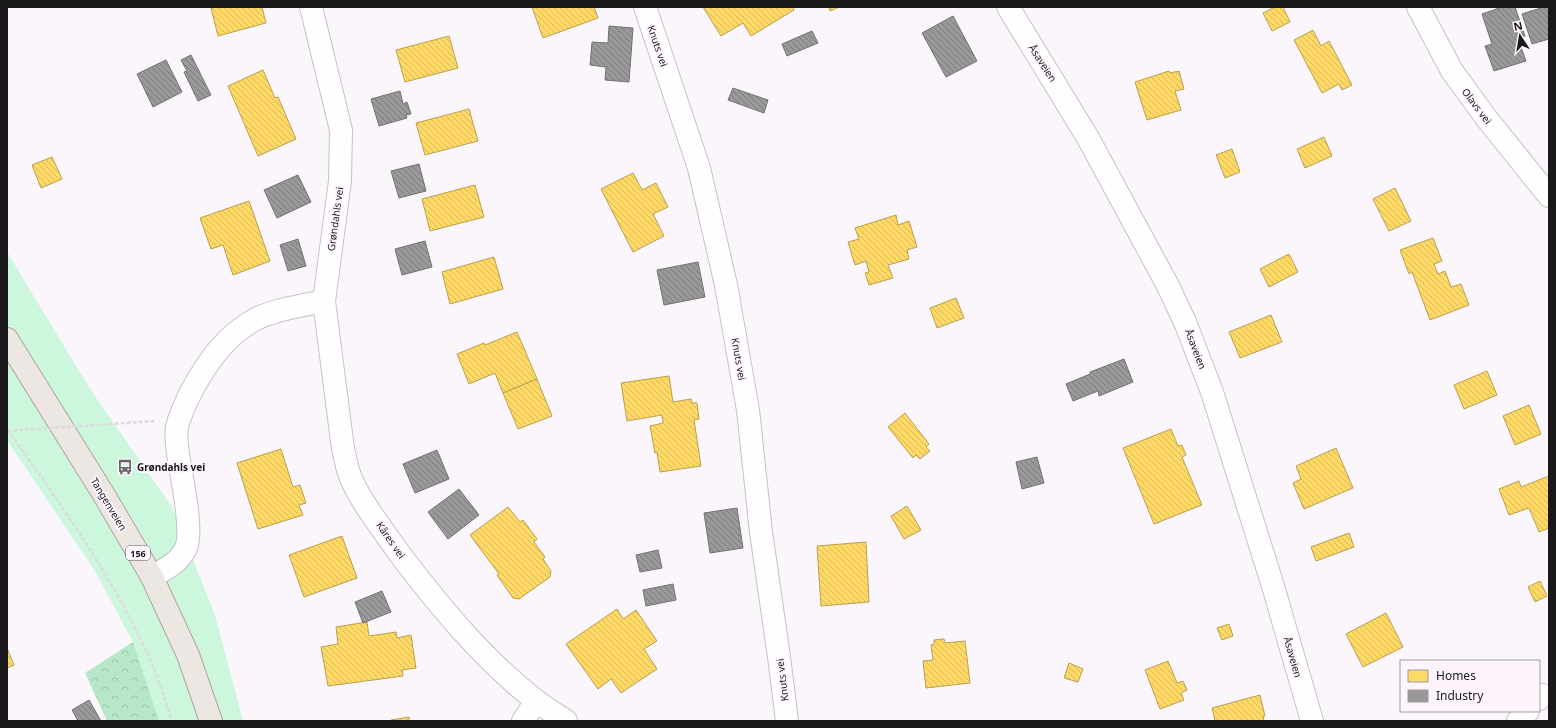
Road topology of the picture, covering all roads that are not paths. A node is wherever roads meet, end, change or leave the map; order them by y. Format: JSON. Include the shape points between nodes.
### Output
{"nodes":[{"id":1,"x":311,"y":7,"type":"edge"},
{"id":2,"x":645,"y":7,"type":"edge"},
{"id":3,"x":1008,"y":7,"type":"edge"},
{"id":4,"x":1418,"y":7,"type":"edge"},
{"id":5,"x":1549,"y":196,"type":"edge"},
{"id":6,"x":324,"y":301,"type":"junction"},
{"id":7,"x":7,"y":339,"type":"edge"},
{"id":8,"x":152,"y":577,"type":"junction"},
{"id":9,"x":536,"y":701,"type":"junction"},
{"id":10,"x":1527,"y":712,"type":"edge"},
{"id":11,"x":211,"y":721,"type":"edge"},
{"id":12,"x":523,"y":721,"type":"edge"},
{"id":13,"x":566,"y":721,"type":"edge"},
{"id":14,"x":787,"y":721,"type":"edge"},
{"id":15,"x":1312,"y":721,"type":"edge"},
{"id":16,"x":1518,"y":721,"type":"edge"}],
"edges":[{"from":1,"to":6,"type":"street","name":"Grøndahls vei","via":[[341,130],[340,181]]},
{"from":2,"to":14,"type":"street","name":"Knuts vei","via":[[699,168],[726,285],[748,410],[761,532]]},
{"from":3,"to":15,"type":"street","name":"Åsaveien","via":[[1088,138],[1185,322],[1212,392]]},
{"from":4,"to":5,"type":"street","name":"Olavs vei","via":[[1452,72]]},
{"from":6,"to":8,"type":"street","via":[[257,319],[227,340],[213,355],[182,411],[177,427],[188,520],[187,546],[181,557]]},
{"from":6,"to":9,"type":"street","name":"Kåres vei","via":[[343,449],[348,471],[357,490],[431,596],[458,627]]},
{"from":7,"to":8,"type":"main road","name":"Tangenveien","number":"156"},
{"from":8,"to":11,"type":"main road","name":"Tangenveien","number":"156","via":[[188,655]]},
{"from":9,"to":12,"type":"street"},
{"from":9,"to":13,"type":"street","name":"Kåres vei"},
{"from":10,"to":16,"type":"street"}]}
